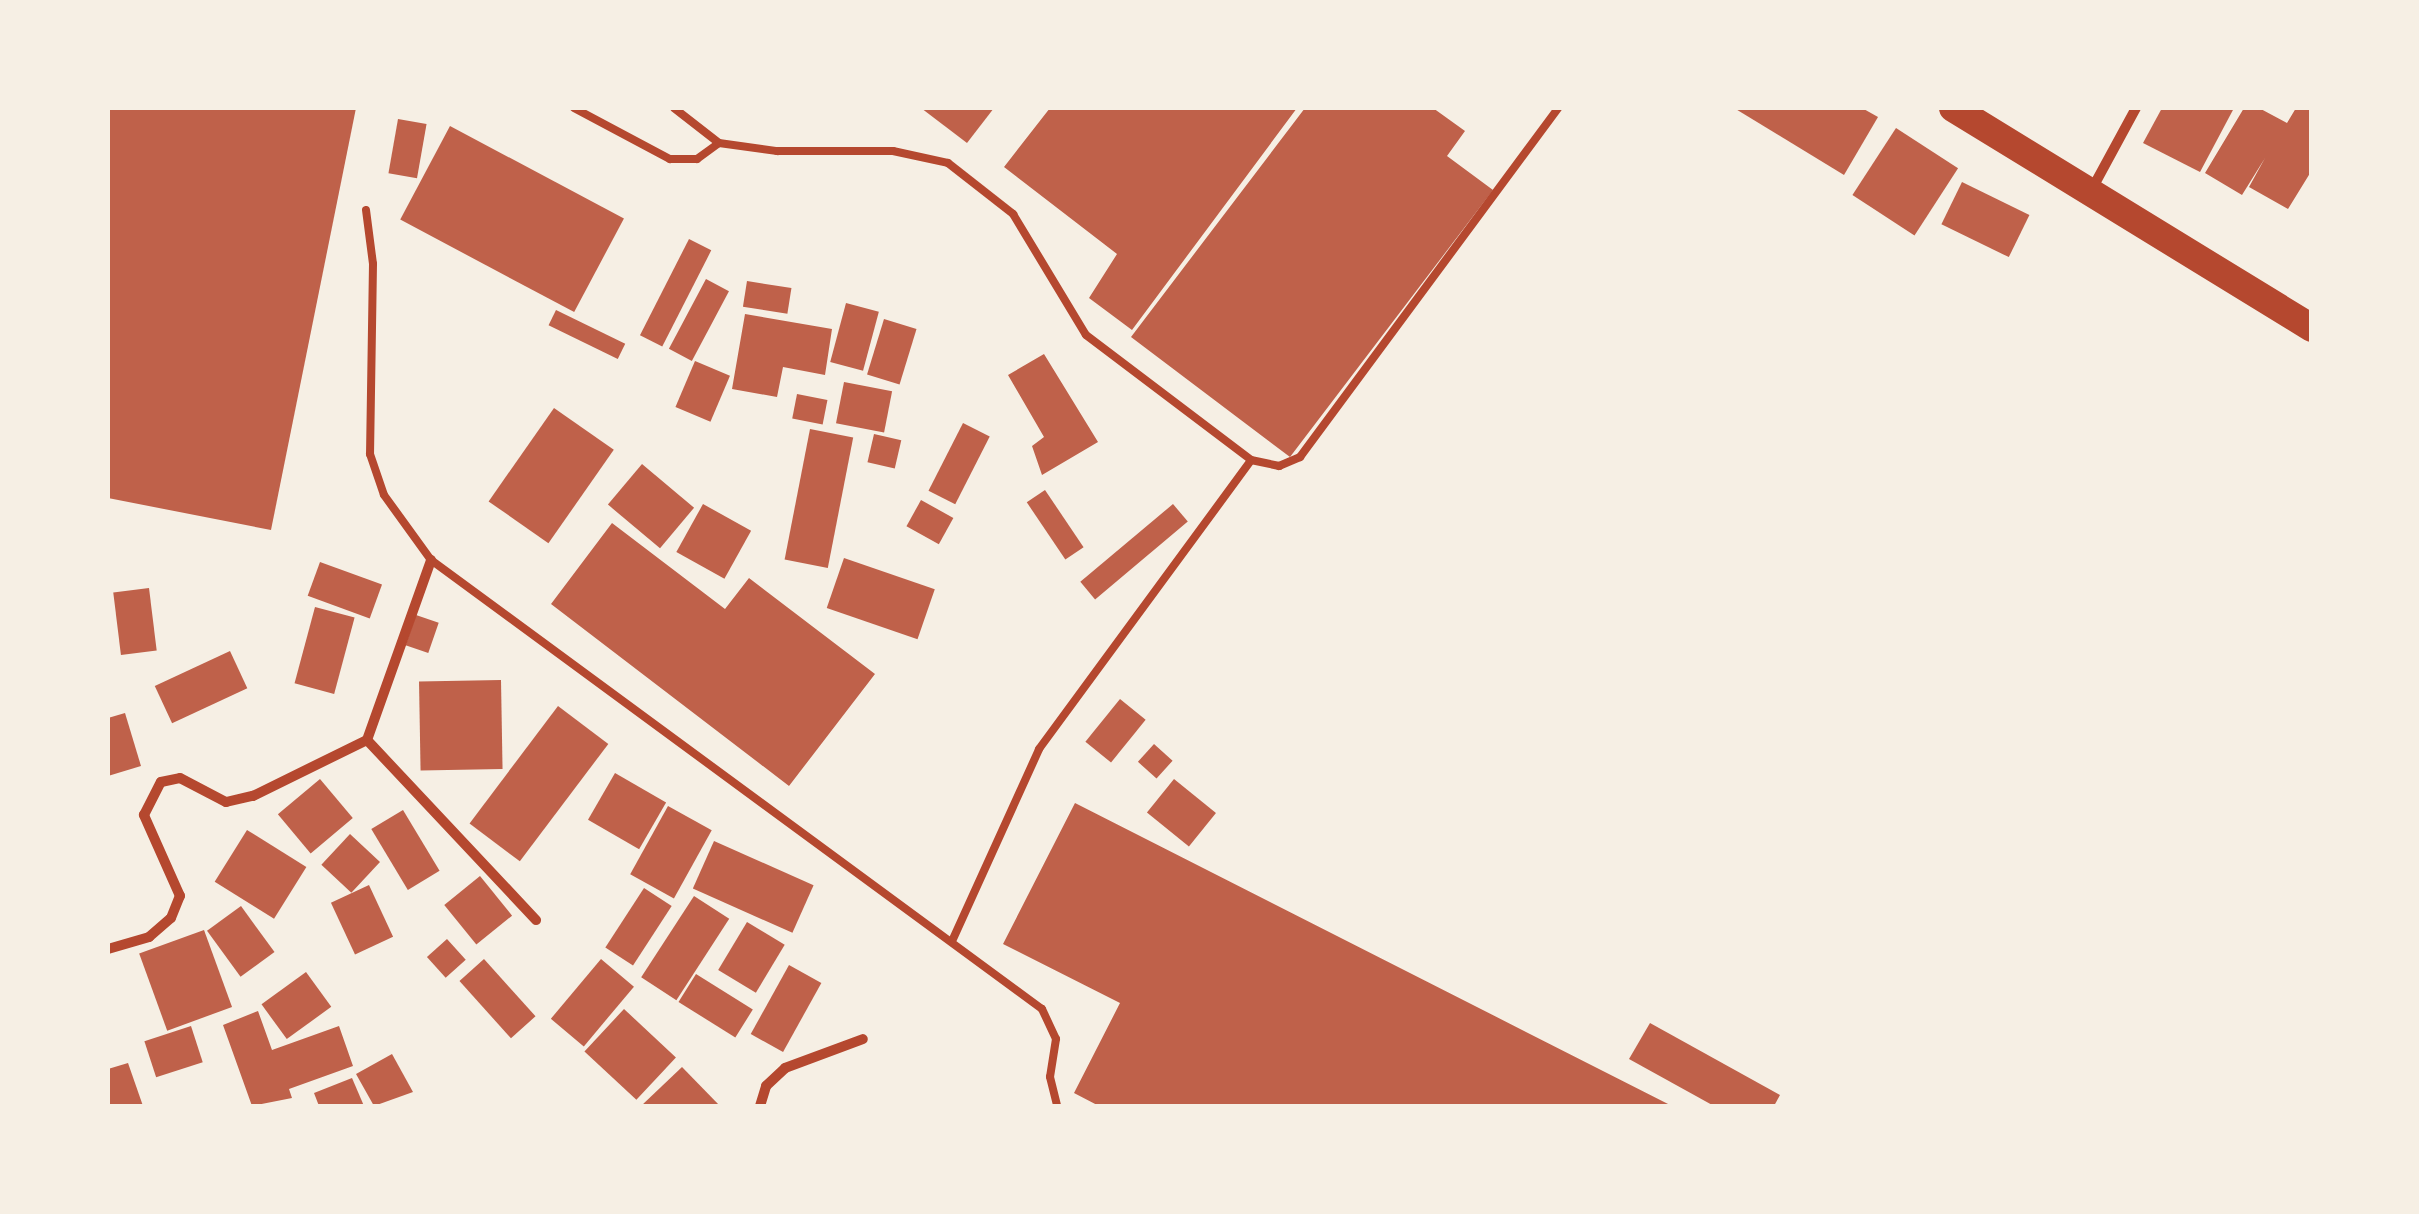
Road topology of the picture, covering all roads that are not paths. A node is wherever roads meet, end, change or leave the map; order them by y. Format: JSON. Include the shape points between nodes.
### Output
{"nodes":[{"id":1,"x":574,"y":108,"type":"edge"},
{"id":2,"x":674,"y":108,"type":"edge"},
{"id":3,"x":1558,"y":108,"type":"edge"},
{"id":4,"x":1953,"y":108,"type":"edge"},
{"id":5,"x":2136,"y":108,"type":"edge"},
{"id":6,"x":720,"y":143,"type":"junction"},
{"id":7,"x":2089,"y":195,"type":"junction"},
{"id":8,"x":366,"y":210,"type":"dead end"},
{"id":9,"x":2312,"y":328,"type":"edge"},
{"id":10,"x":1252,"y":460,"type":"junction"},
{"id":11,"x":431,"y":560,"type":"junction"},
{"id":12,"x":366,"y":740,"type":"junction"},
{"id":13,"x":536,"y":920,"type":"dead end"},
{"id":14,"x":952,"y":939,"type":"junction"},
{"id":15,"x":108,"y":949,"type":"edge"},
{"id":16,"x":863,"y":1039,"type":"dead end"},
{"id":17,"x":760,"y":1106,"type":"edge"},
{"id":18,"x":1056,"y":1106,"type":"edge"}],
"edges":[{"from":1,"to":6,"type":"lane","via":[[670,159],[697,158]]},
{"from":2,"to":6,"type":"lane"},
{"from":3,"to":10,"type":"lane","via":[[1300,457],[1279,466]]},
{"from":4,"to":7,"type":"highway"},
{"from":5,"to":7,"type":"street"},
{"from":6,"to":10,"type":"lane","via":[[777,151],[894,151],[948,163],[1013,214],[1086,335]]},
{"from":7,"to":9,"type":"highway"},
{"from":8,"to":11,"type":"lane","via":[[372,264],[370,454],[384,495]]},
{"from":10,"to":14,"type":"lane","via":[[1039,749]]},
{"from":11,"to":12,"type":"street"},
{"from":11,"to":14,"type":"lane"},
{"from":12,"to":13,"type":"street"},
{"from":12,"to":15,"type":"street","via":[[253,796],[226,802],[180,778],[162,782],[144,816],[180,896],[171,918],[149,937]]},
{"from":14,"to":18,"type":"lane","via":[[1051,1021]]},
{"from":16,"to":17,"type":"street","via":[[785,1068],[766,1086]]}]}
